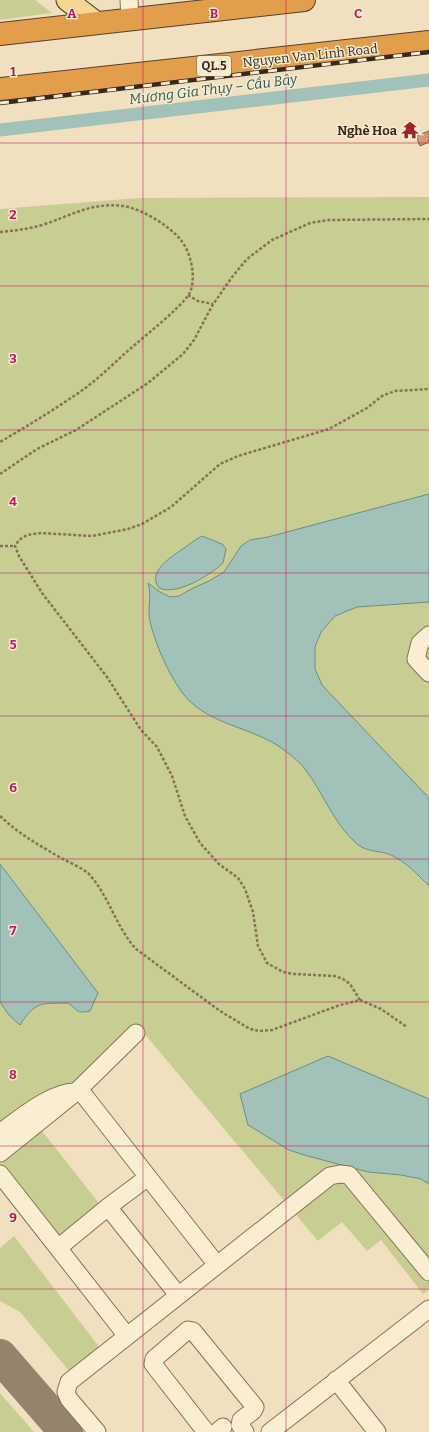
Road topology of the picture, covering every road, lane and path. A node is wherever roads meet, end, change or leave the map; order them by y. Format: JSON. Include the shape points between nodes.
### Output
{"nodes":[{"id":1,"x":67,"y":0,"type":"edge"},
{"id":2,"x":304,"y":0,"type":"edge"},
{"id":3,"x":130,"y":10,"type":"edge"},
{"id":4,"x":97,"y":23,"type":"junction"},
{"id":5,"x":0,"y":34,"type":"edge"},
{"id":6,"x":429,"y":42,"type":"edge"},
{"id":7,"x":0,"y":89,"type":"edge"},
{"id":8,"x":429,"y":219,"type":"edge"},
{"id":9,"x":0,"y":232,"type":"edge"},
{"id":10,"x":188,"y":295,"type":"junction"},
{"id":11,"x":213,"y":304,"type":"junction"},
{"id":12,"x":429,"y":389,"type":"edge"},
{"id":13,"x":0,"y":442,"type":"edge"},
{"id":14,"x":0,"y":474,"type":"edge"},
{"id":15,"x":0,"y":546,"type":"edge"},
{"id":16,"x":15,"y":546,"type":"junction"},
{"id":17,"x":429,"y":635,"type":"edge"},
{"id":18,"x":429,"y":673,"type":"edge"},
{"id":19,"x":0,"y":816,"type":"edge"},
{"id":20,"x":360,"y":1000,"type":"junction"},
{"id":21,"x":407,"y":1027,"type":"dead end"},
{"id":22,"x":136,"y":1033,"type":"dead end"},
{"id":23,"x":76,"y":1092,"type":"junction"},
{"id":24,"x":0,"y":1133,"type":"edge"},
{"id":25,"x":0,"y":1153,"type":"edge"},
{"id":26,"x":0,"y":1174,"type":"edge"},
{"id":27,"x":148,"y":1176,"type":"junction"},
{"id":28,"x":108,"y":1207,"type":"junction"},
{"id":29,"x":58,"y":1248,"type":"junction"},
{"id":30,"x":217,"y":1265,"type":"junction"},
{"id":31,"x":429,"y":1272,"type":"edge"},
{"id":32,"x":178,"y":1295,"type":"junction"},
{"id":33,"x":429,"y":1309,"type":"edge"},
{"id":34,"x":127,"y":1336,"type":"junction"},
{"id":35,"x":336,"y":1380,"type":"junction"},
{"id":36,"x":97,"y":1432,"type":"edge"},
{"id":37,"x":206,"y":1432,"type":"edge"},
{"id":38,"x":245,"y":1432,"type":"edge"},
{"id":39,"x":270,"y":1432,"type":"edge"},
{"id":40,"x":376,"y":1432,"type":"edge"}],
"edges":[{"from":1,"to":4,"type":"main road"},
{"from":2,"to":3,"type":"highway"},
{"from":3,"to":4,"type":"highway"},
{"from":4,"to":5,"type":"highway"},
{"from":6,"to":7,"type":"highway","name":"Nguyen Van Linh Road","number":"QL.5"},
{"from":8,"to":11,"type":"path","via":[[328,220],[296,228],[272,240],[247,259]]},
{"from":9,"to":10,"type":"path","via":[[42,224],[78,210],[124,206],[154,219],[173,231],[183,242],[191,260],[192,275]]},
{"from":10,"to":11,"type":"path","via":[[198,301]]},
{"from":10,"to":13,"type":"path","via":[[154,329],[85,388]]},
{"from":11,"to":14,"type":"path","via":[[194,340],[184,354],[170,366],[76,430],[37,449]]},
{"from":12,"to":16,"type":"path","via":[[395,391],[382,396],[367,408],[329,429],[238,456],[220,464],[171,508],[135,526],[92,536],[27,534]]},
{"from":15,"to":16,"type":"path"},
{"from":16,"to":20,"type":"path","via":[[42,593],[107,677],[141,730],[157,747],[172,776],[185,816],[200,843],[219,864],[238,878],[245,889],[253,912],[258,946],[266,963],[283,972],[339,978],[350,984]]},
{"from":17,"to":18,"type":"lane","via":[[420,643],[416,659]]},
{"from":19,"to":20,"type":"path","via":[[31,841],[88,873],[136,949],[220,1011],[250,1029],[272,1030]]},
{"from":20,"to":21,"type":"path","via":[[381,1009]]},
{"from":22,"to":23,"type":"lane"},
{"from":23,"to":24,"type":"lane","via":[[64,1093],[42,1104]]},
{"from":23,"to":25,"type":"lane"},
{"from":23,"to":27,"type":"lane","via":[[83,1094]]},
{"from":26,"to":29,"type":"lane"},
{"from":27,"to":28,"type":"lane"},
{"from":27,"to":30,"type":"lane"},
{"from":28,"to":29,"type":"lane"},
{"from":28,"to":32,"type":"lane"},
{"from":29,"to":34,"type":"lane"},
{"from":30,"to":31,"type":"lane","via":[[321,1181],[340,1174],[349,1175]]},
{"from":30,"to":32,"type":"lane"},
{"from":32,"to":34,"type":"lane"},
{"from":33,"to":35,"type":"lane"},
{"from":34,"to":36,"type":"lane","via":[[69,1382],[66,1392],[69,1399]]},
{"from":35,"to":39,"type":"lane"},
{"from":35,"to":40,"type":"lane"},
{"from":37,"to":38,"type":"lane","via":[[153,1364],[154,1359],[188,1330],[193,1331],[254,1406],[253,1411],[241,1420],[240,1425]]}]}
